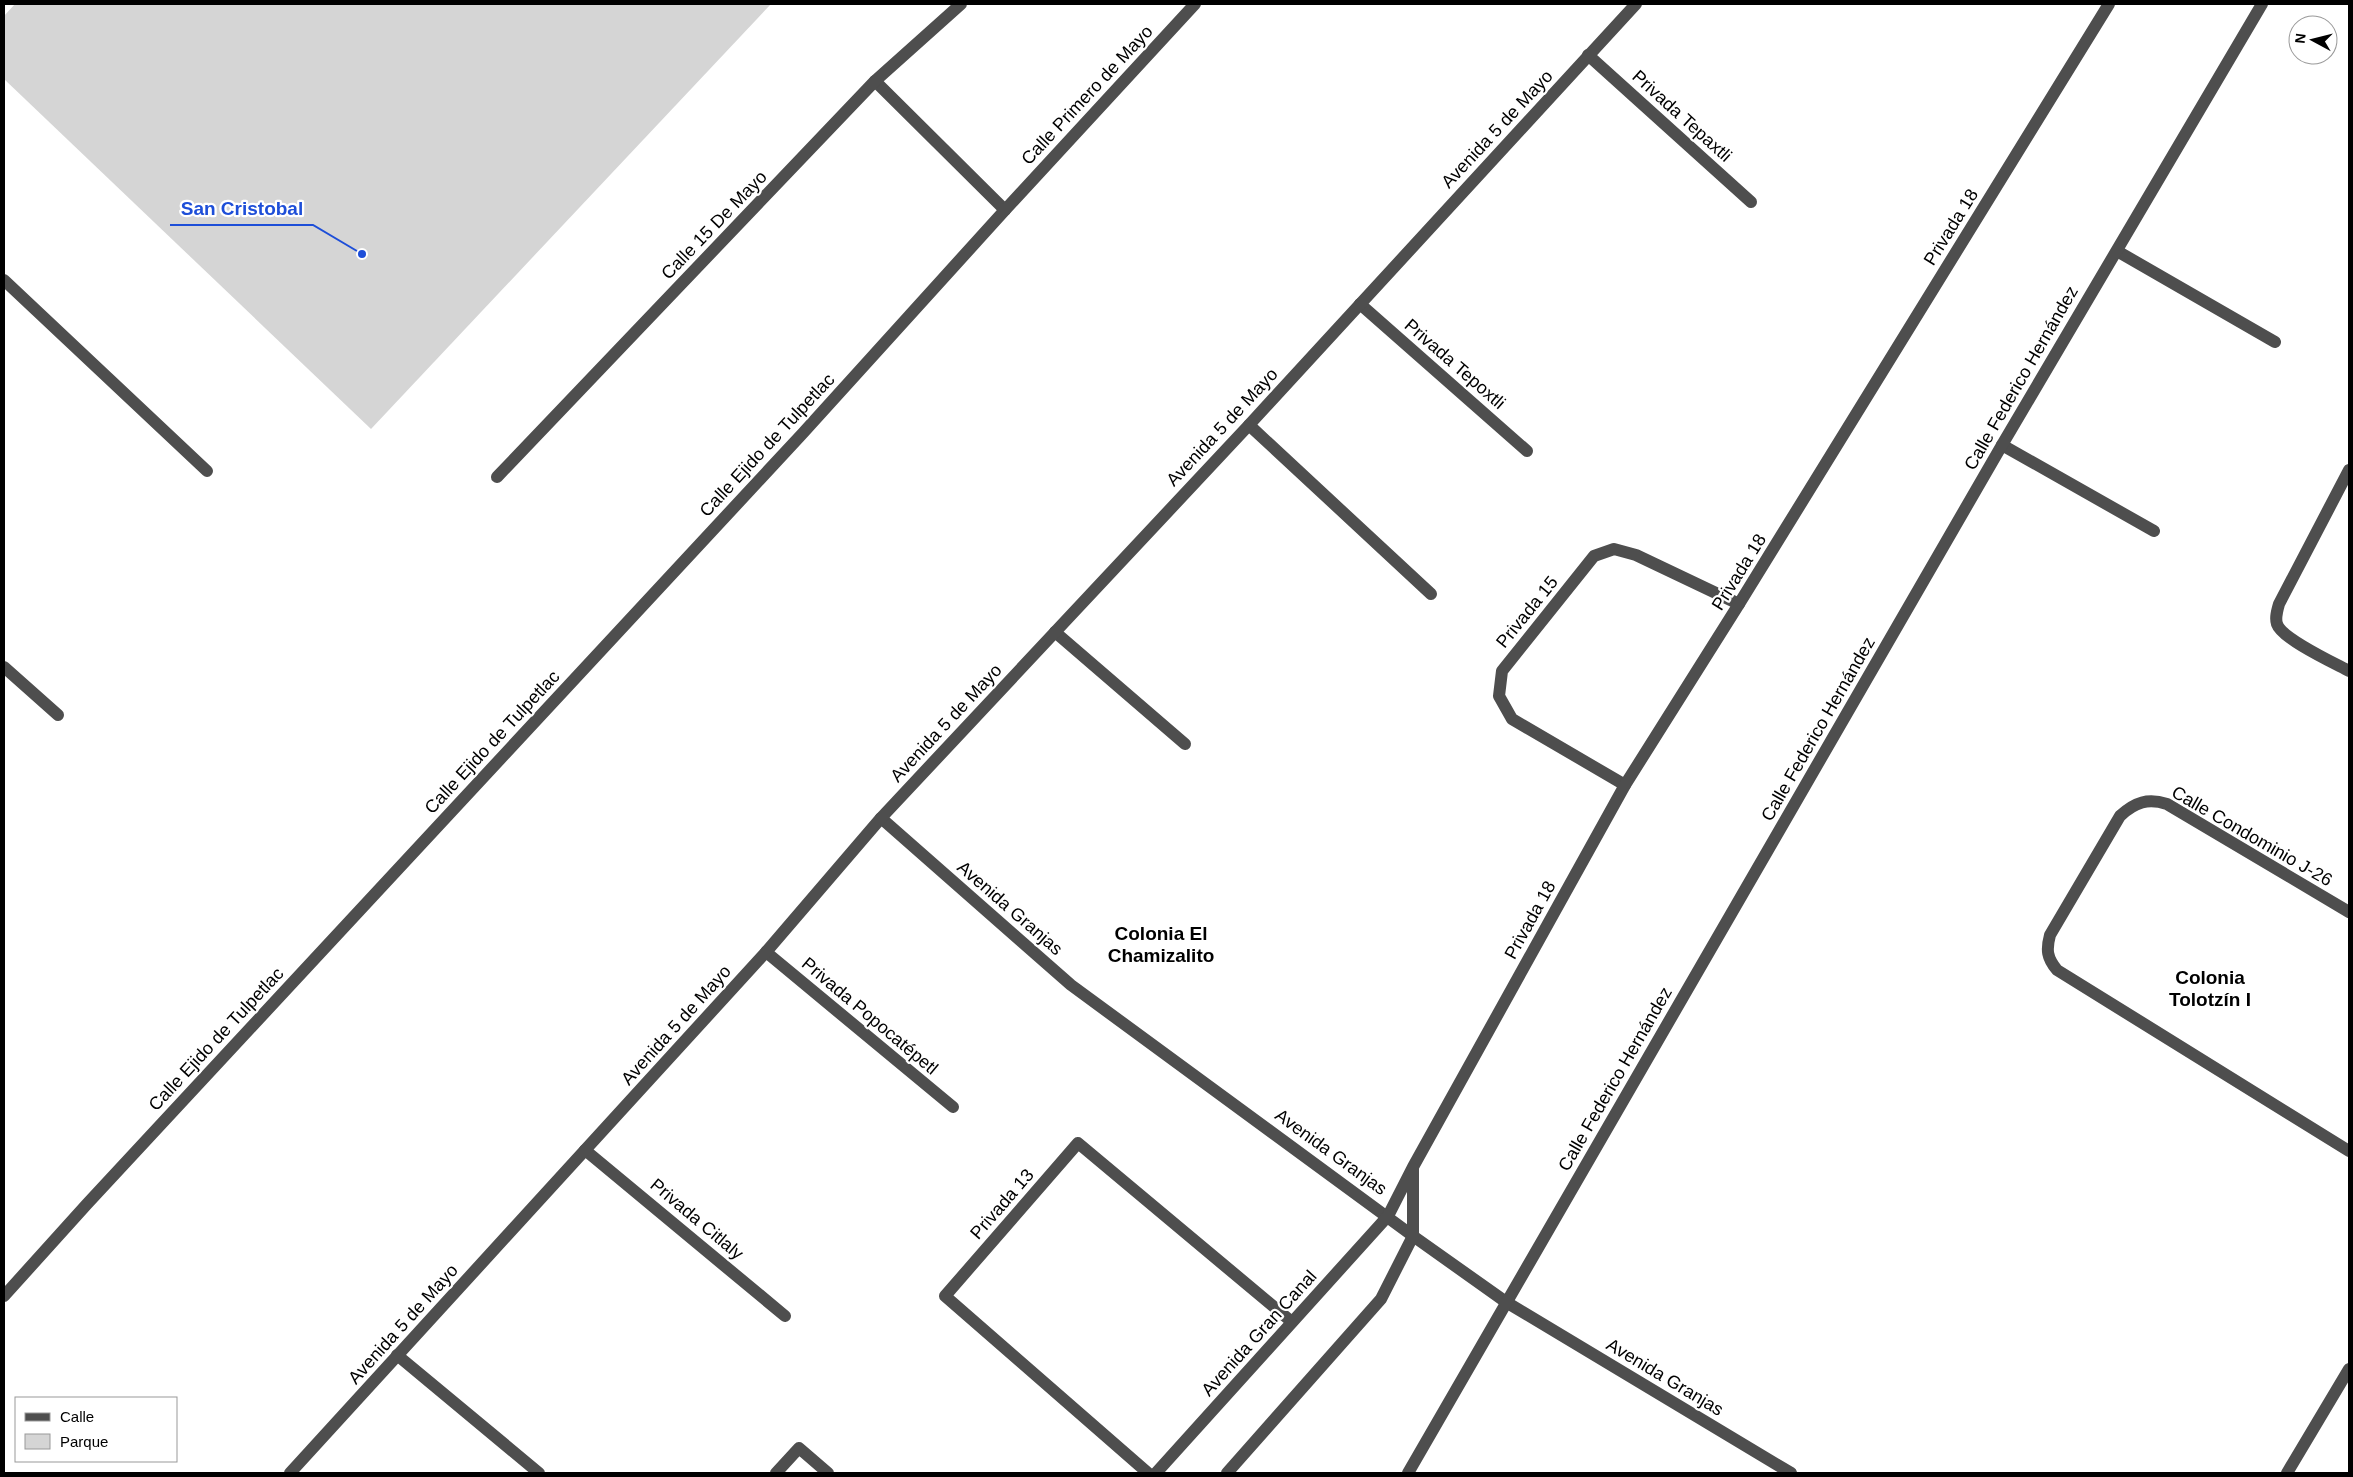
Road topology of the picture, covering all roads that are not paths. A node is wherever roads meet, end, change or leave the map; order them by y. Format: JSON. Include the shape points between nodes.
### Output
{"nodes":[{"id":1,"x":961,"y":4,"type":"edge"},
{"id":2,"x":1196,"y":4,"type":"edge"},
{"id":3,"x":1636,"y":4,"type":"edge"},
{"id":4,"x":2109,"y":4,"type":"edge"},
{"id":5,"x":2262,"y":4,"type":"edge"},
{"id":6,"x":1588,"y":55,"type":"junction"},
{"id":7,"x":875,"y":81,"type":"junction"},
{"id":8,"x":1751,"y":202,"type":"dead end"},
{"id":9,"x":1004,"y":210,"type":"junction"},
{"id":10,"x":2117,"y":251,"type":"junction"},
{"id":11,"x":4,"y":280,"type":"edge"},
{"id":12,"x":1360,"y":304,"type":"junction"},
{"id":13,"x":2275,"y":342,"type":"dead end"},
{"id":14,"x":1249,"y":425,"type":"junction"},
{"id":15,"x":2002,"y":445,"type":"junction"},
{"id":16,"x":1527,"y":451,"type":"dead end"},
{"id":17,"x":2349,"y":470,"type":"edge"},
{"id":18,"x":207,"y":471,"type":"dead end"},
{"id":19,"x":498,"y":476,"type":"dead end"},
{"id":20,"x":2154,"y":531,"type":"dead end"},
{"id":21,"x":1431,"y":594,"type":"dead end"},
{"id":22,"x":1739,"y":604,"type":"junction"},
{"id":23,"x":1055,"y":632,"type":"junction"},
{"id":24,"x":4,"y":667,"type":"edge"},
{"id":25,"x":2349,"y":671,"type":"edge"},
{"id":26,"x":58,"y":715,"type":"dead end"},
{"id":27,"x":1185,"y":744,"type":"dead end"},
{"id":28,"x":1625,"y":785,"type":"junction"},
{"id":29,"x":881,"y":818,"type":"junction"},
{"id":30,"x":2349,"y":912,"type":"edge"},
{"id":31,"x":766,"y":952,"type":"junction"},
{"id":32,"x":953,"y":1107,"type":"dead end"},
{"id":33,"x":585,"y":1150,"type":"junction"},
{"id":34,"x":2349,"y":1151,"type":"edge"},
{"id":35,"x":1412,"y":1167,"type":"junction"},
{"id":36,"x":1388,"y":1216,"type":"junction"},
{"id":37,"x":1412,"y":1236,"type":"junction"},
{"id":38,"x":4,"y":1296,"type":"edge"},
{"id":39,"x":1506,"y":1302,"type":"junction"},
{"id":40,"x":785,"y":1316,"type":"dead end"},
{"id":41,"x":1292,"y":1322,"type":"junction"},
{"id":42,"x":397,"y":1355,"type":"junction"},
{"id":43,"x":2349,"y":1369,"type":"edge"},
{"id":44,"x":290,"y":1473,"type":"edge"},
{"id":45,"x":540,"y":1473,"type":"edge"},
{"id":46,"x":776,"y":1473,"type":"edge"},
{"id":47,"x":828,"y":1473,"type":"edge"},
{"id":48,"x":1148,"y":1473,"type":"edge"},
{"id":49,"x":1156,"y":1473,"type":"edge"},
{"id":50,"x":1227,"y":1473,"type":"edge"},
{"id":51,"x":1408,"y":1473,"type":"edge"},
{"id":52,"x":1790,"y":1473,"type":"edge"},
{"id":53,"x":2287,"y":1473,"type":"edge"}],
"edges":[{"from":1,"to":7,"type":"street","name":"Calle 15 De Mayo"},
{"from":2,"to":9,"type":"street","name":"Calle Primero de Mayo"},
{"from":3,"to":6,"type":"street","name":"Avenida 5 de Mayo"},
{"from":4,"to":22,"type":"street","name":"Privada 18"},
{"from":5,"to":10,"type":"street","name":"Calle Federico Hernández"},
{"from":6,"to":8,"type":"street","name":"Privada Tepaxtli"},
{"from":6,"to":12,"type":"street","name":"Avenida 5 de Mayo"},
{"from":7,"to":9,"type":"street"},
{"from":7,"to":19,"type":"street","name":"Calle 15 De Mayo"},
{"from":9,"to":38,"type":"street","name":"Calle Ejido de Tulpetlac","via":[[796,440]]},
{"from":10,"to":13,"type":"street"},
{"from":10,"to":15,"type":"street","name":"Calle Federico Hernández"},
{"from":11,"to":18,"type":"street"},
{"from":12,"to":14,"type":"street","name":"Avenida 5 de Mayo"},
{"from":12,"to":16,"type":"street","name":"Privada Tepoxtli"},
{"from":14,"to":21,"type":"street"},
{"from":14,"to":23,"type":"street","name":"Avenida 5 de Mayo"},
{"from":15,"to":20,"type":"street"},
{"from":15,"to":39,"type":"street","name":"Calle Federico Hernández"},
{"from":17,"to":25,"type":"street","via":[[2279,604],[2276,623],[2287,635]]},
{"from":22,"to":28,"type":"street","name":"Privada 18"},
{"from":22,"to":28,"type":"street","name":"Privada 15","via":[[1636,555],[1614,549],[1594,556],[1502,671],[1498,696],[1512,719]]},
{"from":23,"to":27,"type":"street"},
{"from":23,"to":29,"type":"street","name":"Avenida 5 de Mayo"},
{"from":24,"to":26,"type":"street"},
{"from":28,"to":35,"type":"street","name":"Privada 18"},
{"from":29,"to":31,"type":"street","name":"Avenida 5 de Mayo"},
{"from":29,"to":36,"type":"street","name":"Avenida Granjas","via":[[1071,985]]},
{"from":30,"to":34,"type":"street","name":"Calle Condominio J-26","via":[[2167,804],[2154,800],[2130,806],[2120,816],[2050,935],[2047,955],[2056,970]]},
{"from":31,"to":32,"type":"street","name":"Privada Popocatépetl"},
{"from":31,"to":33,"type":"street","name":"Avenida 5 de Mayo"},
{"from":33,"to":40,"type":"street","name":"Privada Citlaly"},
{"from":33,"to":42,"type":"street","name":"Avenida 5 de Mayo"},
{"from":35,"to":36,"type":"street","name":"Privada 18"},
{"from":35,"to":37,"type":"street","name":"Privada 18"},
{"from":36,"to":37,"type":"street","name":"Avenida Granjas"},
{"from":36,"to":41,"type":"street","name":"Avenida Gran Canal"},
{"from":37,"to":39,"type":"street","name":"Avenida Granjas"},
{"from":37,"to":50,"type":"street","via":[[1381,1299]]},
{"from":39,"to":51,"type":"street","name":"Calle Federico Hernández"},
{"from":39,"to":52,"type":"street","name":"Avenida Granjas"},
{"from":41,"to":48,"type":"street","name":"Privada 13","via":[[1078,1143],[945,1296]]},
{"from":41,"to":49,"type":"street","name":"Avenida Gran Canal"},
{"from":42,"to":44,"type":"street","name":"Avenida 5 de Mayo"},
{"from":42,"to":45,"type":"street"},
{"from":43,"to":53,"type":"street"},
{"from":46,"to":47,"type":"street","via":[[799,1448]]}]}
